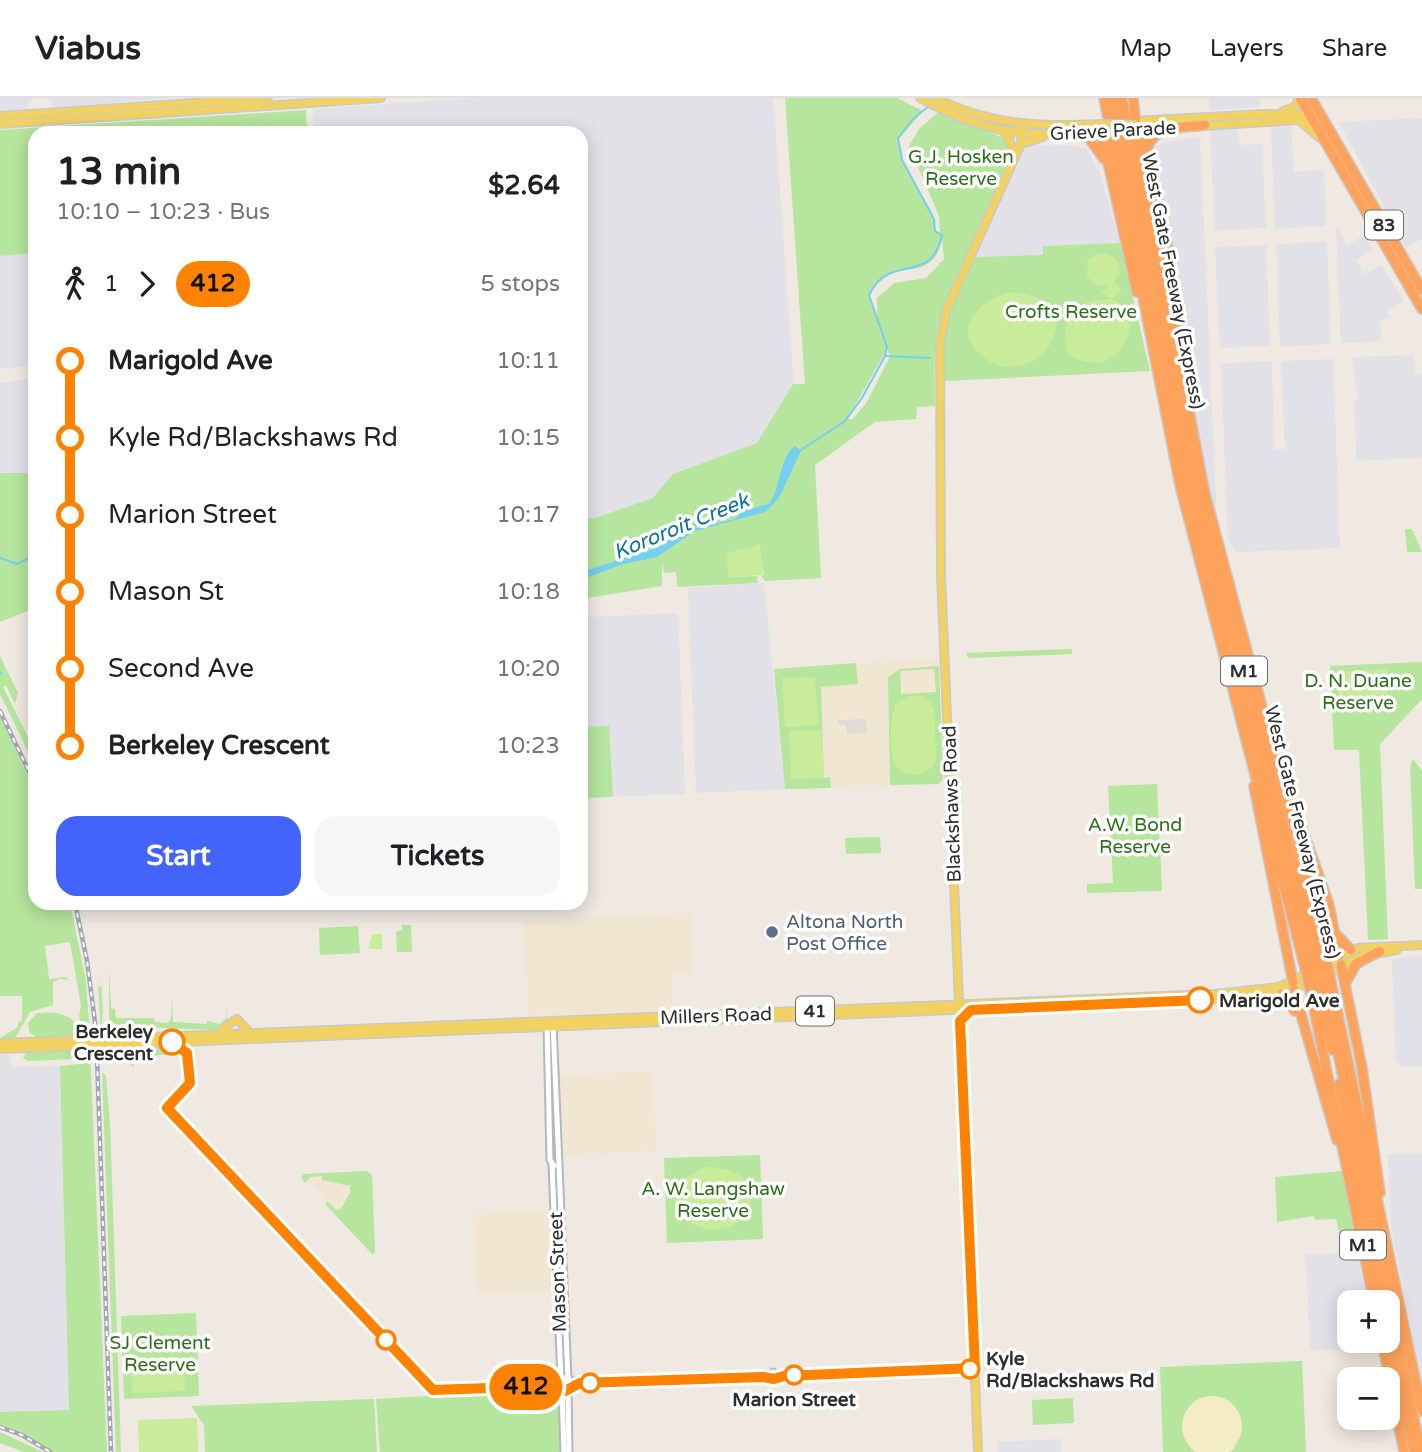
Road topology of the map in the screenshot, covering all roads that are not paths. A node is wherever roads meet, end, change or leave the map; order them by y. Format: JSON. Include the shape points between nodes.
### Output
{"nodes":[{"id":1,"x":268,"y":98,"type":"edge"},
{"id":2,"x":381,"y":98,"type":"edge"},
{"id":3,"x":920,"y":98,"type":"edge"},
{"id":4,"x":936,"y":98,"type":"edge"},
{"id":5,"x":1104,"y":98,"type":"edge"},
{"id":6,"x":1112,"y":98,"type":"edge"},
{"id":7,"x":1122,"y":98,"type":"edge"},
{"id":8,"x":1130,"y":98,"type":"edge"},
{"id":9,"x":1300,"y":98,"type":"edge"},
{"id":10,"x":1311,"y":98,"type":"edge"},
{"id":11,"x":948,"y":109,"type":"junction"},
{"id":12,"x":0,"y":116,"type":"edge"},
{"id":13,"x":1323,"y":117,"type":"junction"},
{"id":14,"x":1265,"y":118,"type":"junction"},
{"id":15,"x":1311,"y":118,"type":"junction"},
{"id":16,"x":1205,"y":121,"type":"junction"},
{"id":17,"x":1299,"y":121,"type":"junction"},
{"id":18,"x":0,"y":124,"type":"edge"},
{"id":19,"x":1022,"y":125,"type":"junction"},
{"id":20,"x":1138,"y":125,"type":"junction"},
{"id":21,"x":1103,"y":129,"type":"junction"},
{"id":22,"x":1003,"y":132,"type":"junction"},
{"id":23,"x":1073,"y":132,"type":"junction"},
{"id":24,"x":1020,"y":134,"type":"junction"},
{"id":25,"x":1052,"y":134,"type":"junction"},
{"id":26,"x":1324,"y":140,"type":"junction"},
{"id":27,"x":1021,"y":144,"type":"junction"},
{"id":28,"x":1143,"y":146,"type":"junction"},
{"id":29,"x":1013,"y":155,"type":"junction"},
{"id":30,"x":1009,"y":169,"type":"junction"},
{"id":31,"x":1112,"y":180,"type":"junction"},
{"id":32,"x":1422,"y":290,"type":"edge"},
{"id":33,"x":1422,"y":309,"type":"edge"},
{"id":34,"x":1150,"y":333,"type":"junction"},
{"id":35,"x":1226,"y":661,"type":"junction"},
{"id":36,"x":1271,"y":745,"type":"junction"},
{"id":37,"x":1334,"y":929,"type":"junction"},
{"id":38,"x":1422,"y":947,"type":"edge"},
{"id":39,"x":1351,"y":950,"type":"junction"},
{"id":40,"x":1380,"y":951,"type":"junction"},
{"id":41,"x":1314,"y":958,"type":"junction"},
{"id":42,"x":1340,"y":960,"type":"junction"},
{"id":43,"x":1293,"y":986,"type":"junction"},
{"id":44,"x":1344,"y":986,"type":"junction"},
{"id":45,"x":1321,"y":988,"type":"junction"},
{"id":46,"x":1282,"y":993,"type":"junction"},
{"id":47,"x":959,"y":995,"type":"junction"},
{"id":48,"x":1192,"y":998,"type":"junction"},
{"id":49,"x":970,"y":1007,"type":"junction"},
{"id":50,"x":948,"y":1008,"type":"junction"},
{"id":51,"x":959,"y":1008,"type":"junction"},
{"id":52,"x":960,"y":1021,"type":"junction"},
{"id":53,"x":550,"y":1024,"type":"junction"},
{"id":54,"x":250,"y":1033,"type":"junction"},
{"id":55,"x":218,"y":1034,"type":"junction"},
{"id":56,"x":107,"y":1042,"type":"junction"},
{"id":57,"x":0,"y":1043,"type":"edge"},
{"id":58,"x":79,"y":1043,"type":"junction"},
{"id":59,"x":0,"y":1049,"type":"edge"},
{"id":60,"x":1313,"y":1062,"type":"junction"},
{"id":61,"x":551,"y":1157,"type":"junction"},
{"id":62,"x":558,"y":1157,"type":"junction"},
{"id":63,"x":555,"y":1165,"type":"junction"},
{"id":64,"x":1352,"y":1189,"type":"junction"},
{"id":65,"x":1391,"y":1267,"type":"junction"},
{"id":66,"x":1372,"y":1290,"type":"edge"},
{"id":67,"x":1380,"y":1290,"type":"edge"},
{"id":68,"x":1385,"y":1353,"type":"edge"},
{"id":69,"x":1393,"y":1353,"type":"edge"},
{"id":70,"x":975,"y":1368,"type":"junction"},
{"id":71,"x":567,"y":1384,"type":"junction"},
{"id":72,"x":1422,"y":1411,"type":"edge"},
{"id":73,"x":567,"y":1452,"type":"edge"},
{"id":74,"x":978,"y":1452,"type":"edge"},
{"id":75,"x":1404,"y":1452,"type":"edge"},
{"id":76,"x":1414,"y":1452,"type":"edge"},
{"id":77,"x":1421,"y":1452,"type":"edge"}],
"edges":[{"from":1,"to":12,"type":"main road"},
{"from":2,"to":18,"type":"main road"},
{"from":3,"to":11,"type":"main road","name":"Grieve Parade"},
{"from":4,"to":11,"type":"main road","name":"Grieve Parade"},
{"from":5,"to":34,"type":"highway","number":"M1"},
{"from":6,"to":41,"type":"highway","name":"West Gate Freeway (Express)","number":"M1","via":[[1188,487]]},
{"from":7,"to":41,"type":"highway","name":"West Gate Freeway (Express)","number":"M1","via":[[1195,482]]},
{"from":8,"to":28,"type":"highway"},
{"from":9,"to":14,"type":"main road","via":[[1293,109]]},
{"from":9,"to":15,"type":"highway","number":"83"},
{"from":10,"to":13,"type":"highway","number":"83"},
{"from":11,"to":19,"type":"main road","name":"Grieve Parade"},
{"from":11,"to":22,"type":"main road","name":"Grieve Parade"},
{"from":13,"to":15,"type":"main road"},
{"from":13,"to":32,"type":"highway","number":"83"},
{"from":14,"to":15,"type":"main road","name":"Grieve Parade"},
{"from":14,"to":16,"type":"main road","name":"Grieve Parade"},
{"from":14,"to":17,"type":"main road","name":"Grieve Parade"},
{"from":15,"to":17,"type":"main road","name":"Grieve Parade"},
{"from":15,"to":26,"type":"highway","number":"83"},
{"from":16,"to":20,"type":"main road","name":"Grieve Parade"},
{"from":16,"to":28,"type":"highway","via":[[1160,132]]},
{"from":17,"to":26,"type":"main road"},
{"from":19,"to":21,"type":"main road","name":"Grieve Parade"},
{"from":19,"to":24,"type":"main road"},
{"from":20,"to":21,"type":"main road","name":"Grieve Parade","bridge":true},
{"from":20,"to":28,"type":"highway"},
{"from":21,"to":23,"type":"main road","name":"Grieve Parade"},
{"from":21,"to":31,"type":"highway"},
{"from":22,"to":24,"type":"main road","name":"Grieve Parade"},
{"from":22,"to":29,"type":"main road"},
{"from":23,"to":25,"type":"main road","name":"Grieve Parade"},
{"from":23,"to":31,"type":"highway","via":[[1093,141]]},
{"from":24,"to":25,"type":"main road","name":"Grieve Parade"},
{"from":24,"to":27,"type":"main road","name":"Blackshaws Road"},
{"from":24,"to":29,"type":"main road","name":"Blackshaws Road"},
{"from":25,"to":27,"type":"main road"},
{"from":26,"to":33,"type":"highway","number":"83"},
{"from":27,"to":30,"type":"main road","name":"Blackshaws Road"},
{"from":28,"to":36,"type":"highway","number":"M1","via":[[1169,253],[1201,473]]},
{"from":29,"to":30,"type":"main road","name":"Blackshaws Road"},
{"from":30,"to":47,"type":"main road","name":"Blackshaws Road","via":[[946,311],[940,345],[941,575]]},
{"from":31,"to":34,"type":"highway","via":[[1128,261]]},
{"from":34,"to":35,"type":"highway","number":"M1","via":[[1180,485]]},
{"from":35,"to":41,"type":"highway","number":"M1"},
{"from":35,"to":43,"type":"highway","via":[[1275,877]]},
{"from":36,"to":37,"type":"highway"},
{"from":36,"to":41,"type":"highway","number":"M1"},
{"from":37,"to":39,"type":"highway"},
{"from":37,"to":42,"type":"highway"},
{"from":38,"to":39,"type":"main road","name":"Millers Road","number":"41"},
{"from":38,"to":40,"type":"main road","name":"Millers Road","number":"41"},
{"from":39,"to":42,"type":"main road","name":"Millers Road","number":"41"},
{"from":40,"to":42,"type":"main road","name":"Millers Road","number":"41"},
{"from":40,"to":44,"type":"highway","via":[[1356,964]]},
{"from":41,"to":45,"type":"highway","name":"West Gate Freeway (Express)","number":"M1","bridge":true},
{"from":41,"to":45,"type":"highway","number":"M1","bridge":true},
{"from":42,"to":43,"type":"main road","name":"Millers Road","number":"41"},
{"from":42,"to":44,"type":"highway"},
{"from":43,"to":46,"type":"main road","name":"Millers Road","number":"41"},
{"from":43,"to":48,"type":"main road","name":"Millers Road","number":"41"},
{"from":43,"to":60,"type":"highway"},
{"from":44,"to":65,"type":"highway","via":[[1371,1120]]},
{"from":45,"to":64,"type":"highway","number":"M1"},
{"from":45,"to":65,"type":"highway","number":"M1"},
{"from":45,"to":67,"type":"highway","name":"West Gate Freeway (Express)","number":"M1"},
{"from":45,"to":77,"type":"highway","name":"West Gate Freeway (Express)","number":"M1"},
{"from":46,"to":48,"type":"main road","name":"Millers Road","number":"41"},
{"from":46,"to":60,"type":"highway","via":[[1293,1004]]},
{"from":47,"to":49,"type":"main road"},
{"from":47,"to":50,"type":"main road"},
{"from":47,"to":51,"type":"main road","name":"Blackshaws Road"},
{"from":48,"to":49,"type":"main road","name":"Millers Road","number":"41"},
{"from":49,"to":51,"type":"main road","name":"Millers Road","number":"41"},
{"from":49,"to":52,"type":"main road"},
{"from":50,"to":51,"type":"main road","name":"Millers Road","number":"41"},
{"from":50,"to":52,"type":"main road"},
{"from":50,"to":53,"type":"main road","name":"Millers Road","number":"41"},
{"from":51,"to":52,"type":"main road","name":"Blackshaws Road"},
{"from":52,"to":70,"type":"main road","name":"Blackshaws Road"},
{"from":53,"to":54,"type":"main road","name":"Millers Road","number":"41"},
{"from":53,"to":56,"type":"main road","name":"Millers Road","number":"41"},
{"from":53,"to":61,"type":"street"},
{"from":53,"to":62,"type":"street"},
{"from":54,"to":55,"type":"main road","name":"Millers Road","number":"41"},
{"from":54,"to":55,"type":"main road","via":[[235,1020]]},
{"from":55,"to":56,"type":"main road","name":"Millers Road","number":"41"},
{"from":56,"to":58,"type":"main road","name":"Millers Road","number":"41","bridge":true},
{"from":57,"to":58,"type":"main road","name":"Millers Road","number":"41"},
{"from":58,"to":59,"type":"main road","name":"Millers Road","number":"41"},
{"from":60,"to":64,"type":"highway"},
{"from":61,"to":62,"type":"street"},
{"from":61,"to":63,"type":"street"},
{"from":62,"to":63,"type":"street"},
{"from":63,"to":71,"type":"street","name":"Mason Street"},
{"from":64,"to":66,"type":"highway","number":"M1"},
{"from":65,"to":72,"type":"highway","number":"M1"},
{"from":68,"to":75,"type":"highway"},
{"from":69,"to":76,"type":"highway"},
{"from":70,"to":71,"type":"street"},
{"from":70,"to":74,"type":"main road","name":"Blackshaws Road"},
{"from":71,"to":73,"type":"street","name":"Mason Street"}]}
